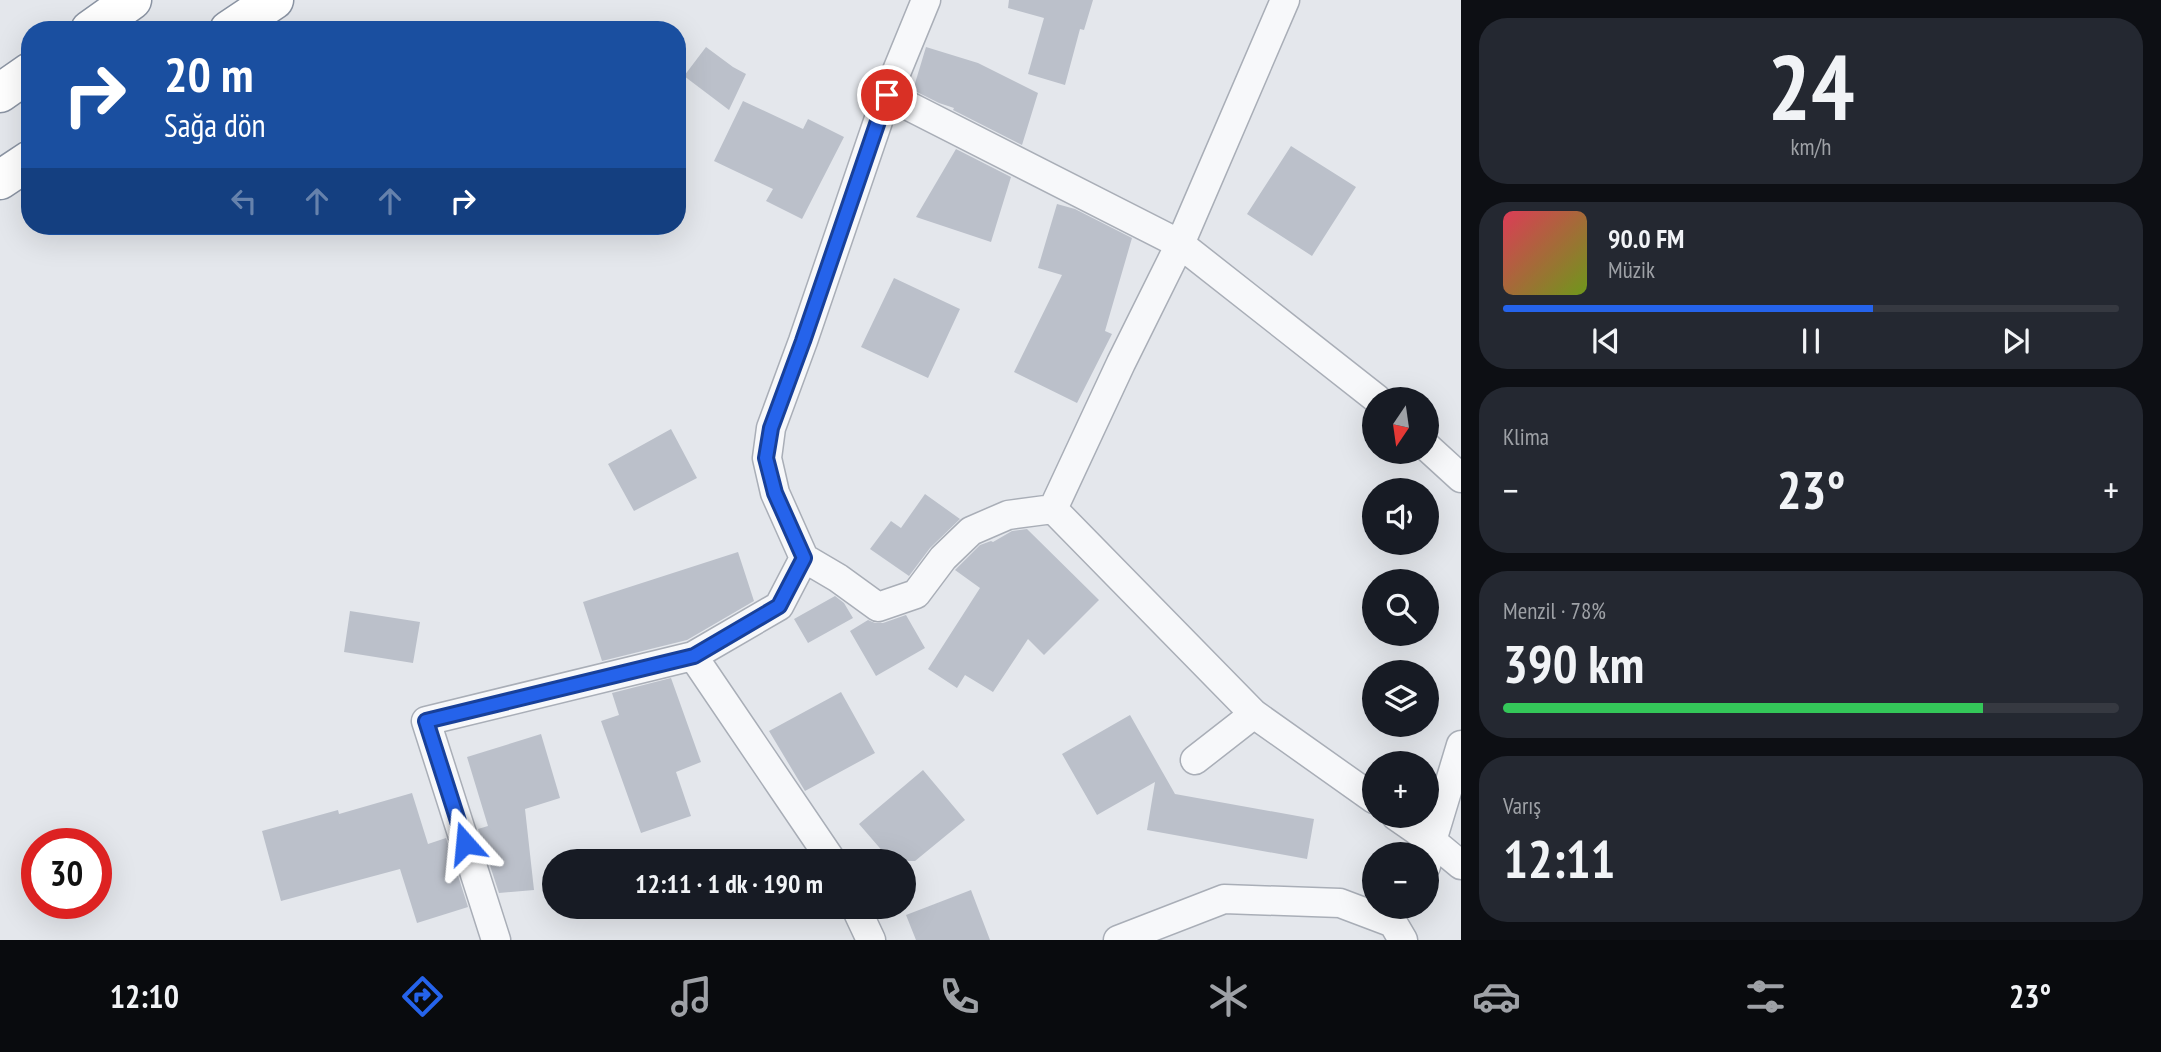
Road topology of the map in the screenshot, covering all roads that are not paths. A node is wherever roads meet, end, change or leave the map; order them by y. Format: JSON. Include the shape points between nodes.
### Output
{"nodes":[{"id":1,"x":132,"y":0,"type":"edge"},
{"id":2,"x":274,"y":0,"type":"edge"},
{"id":3,"x":926,"y":0,"type":"edge"},
{"id":4,"x":1285,"y":0,"type":"edge"},
{"id":5,"x":103,"y":21,"type":"edge"},
{"id":6,"x":242,"y":21,"type":"edge"},
{"id":7,"x":21,"y":78,"type":"edge"},
{"id":8,"x":0,"y":93,"type":"edge"},
{"id":9,"x":887,"y":95,"type":"junction"},
{"id":10,"x":21,"y":166,"type":"edge"},
{"id":11,"x":0,"y":180,"type":"edge"},
{"id":12,"x":1180,"y":244,"type":"junction"},
{"id":13,"x":1362,"y":387,"type":"edge"},
{"id":14,"x":1439,"y":458,"type":"edge"},
{"id":15,"x":1461,"y":478,"type":"edge"},
{"id":16,"x":1053,"y":509,"type":"junction"},
{"id":17,"x":804,"y":558,"type":"junction"},
{"id":18,"x":694,"y":656,"type":"junction"},
{"id":19,"x":1254,"y":713,"type":"junction"},
{"id":20,"x":1461,"y":745,"type":"edge"},
{"id":21,"x":1195,"y":760,"type":"dead end"},
{"id":22,"x":1362,"y":790,"type":"edge"},
{"id":23,"x":1406,"y":828,"type":"edge"},
{"id":24,"x":1419,"y":842,"type":"edge"},
{"id":25,"x":1433,"y":842,"type":"edge"},
{"id":26,"x":824,"y":849,"type":"edge"},
{"id":27,"x":1439,"y":857,"type":"edge"},
{"id":28,"x":1461,"y":865,"type":"edge"},
{"id":29,"x":861,"y":919,"type":"edge"},
{"id":30,"x":1401,"y":923,"type":"edge"},
{"id":31,"x":496,"y":940,"type":"edge"},
{"id":32,"x":871,"y":940,"type":"edge"},
{"id":33,"x":1118,"y":940,"type":"edge"}],
"edges":[{"from":1,"to":5,"type":"highway"},
{"from":2,"to":6,"type":"highway"},
{"from":3,"to":9,"type":"street"},
{"from":4,"to":12,"type":"street"},
{"from":7,"to":8,"type":"highway"},
{"from":9,"to":12,"type":"street"},
{"from":9,"to":17,"type":"street","via":[[771,428],[766,458],[775,493]]},
{"from":10,"to":11,"type":"highway"},
{"from":12,"to":13,"type":"street"},
{"from":12,"to":16,"type":"street"},
{"from":14,"to":15,"type":"street"},
{"from":16,"to":17,"type":"street","via":[[1008,515],[971,531],[916,594],[878,607]]},
{"from":16,"to":19,"type":"street"},
{"from":17,"to":18,"type":"street","via":[[779,606]]},
{"from":18,"to":26,"type":"street"},
{"from":18,"to":31,"type":"street","via":[[426,721]]},
{"from":19,"to":21,"type":"street"},
{"from":19,"to":22,"type":"street"},
{"from":20,"to":25,"type":"street"},
{"from":23,"to":24,"type":"street"},
{"from":27,"to":28,"type":"street"},
{"from":29,"to":32,"type":"street"},
{"from":30,"to":33,"type":"street","via":[[1340,903],[1224,899]]}]}
